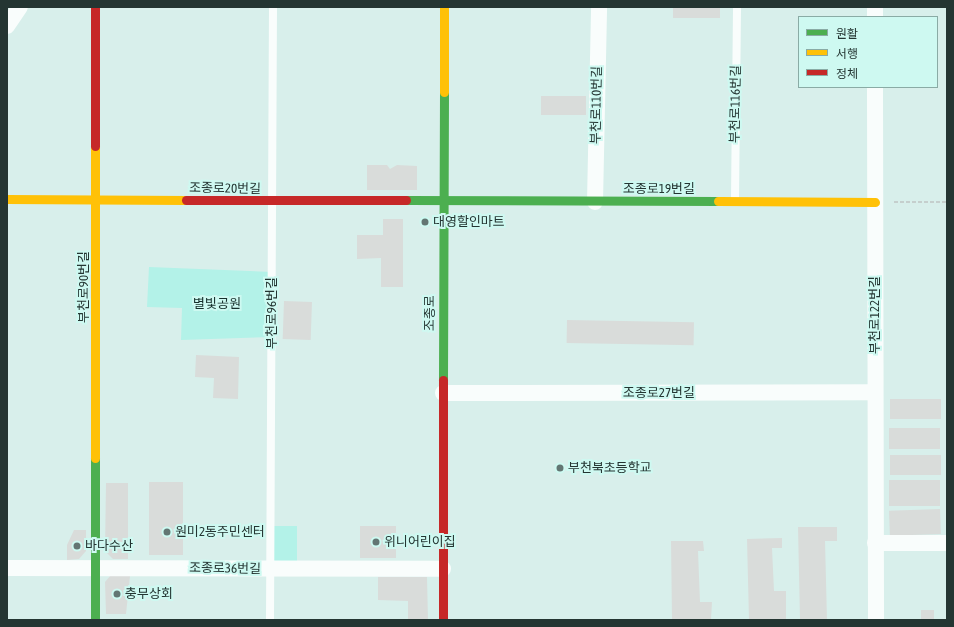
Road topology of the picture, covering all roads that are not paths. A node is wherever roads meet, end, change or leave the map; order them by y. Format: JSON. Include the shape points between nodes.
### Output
{"nodes":[{"id":1,"x":20,"y":7,"type":"edge"},
{"id":2,"x":95,"y":7,"type":"edge"},
{"id":3,"x":273,"y":7,"type":"edge"},
{"id":4,"x":444,"y":7,"type":"edge"},
{"id":5,"x":600,"y":7,"type":"edge"},
{"id":6,"x":737,"y":7,"type":"edge"},
{"id":7,"x":7,"y":26,"type":"edge"},
{"id":8,"x":875,"y":88,"type":"edge"},
{"id":9,"x":7,"y":199,"type":"edge"},
{"id":10,"x":97,"y":199,"type":"junction"},
{"id":11,"x":272,"y":202,"type":"junction"},
{"id":12,"x":443,"y":202,"type":"junction"},
{"id":13,"x":595,"y":202,"type":"junction"},
{"id":14,"x":735,"y":202,"type":"junction"},
{"id":15,"x":875,"y":202,"type":"junction"},
{"id":16,"x":443,"y":392,"type":"junction"},
{"id":17,"x":875,"y":392,"type":"junction"},
{"id":18,"x":875,"y":543,"type":"junction"},
{"id":19,"x":947,"y":543,"type":"edge"},
{"id":20,"x":7,"y":568,"type":"edge"},
{"id":21,"x":95,"y":568,"type":"junction"},
{"id":22,"x":443,"y":569,"type":"junction"},
{"id":23,"x":270,"y":570,"type":"junction"},
{"id":24,"x":95,"y":620,"type":"edge"},
{"id":25,"x":270,"y":620,"type":"edge"},
{"id":26,"x":442,"y":620,"type":"edge"},
{"id":27,"x":876,"y":620,"type":"edge"}],
"edges":[{"from":1,"to":7,"type":"street"},
{"from":2,"to":10,"type":"street","name":"부천로90번길"},
{"from":3,"to":11,"type":"lane","name":"부천로96번길"},
{"from":4,"to":12,"type":"street","name":"조종로"},
{"from":5,"to":13,"type":"street","name":"부천로110번길"},
{"from":6,"to":14,"type":"lane","name":"부천로116번길"},
{"from":8,"to":15,"type":"street","name":"부천로122번길"},
{"from":9,"to":10,"type":"street","name":"조종로20번길"},
{"from":10,"to":11,"type":"street","name":"조종로20번길"},
{"from":10,"to":21,"type":"street","name":"부천로90번길"},
{"from":11,"to":12,"type":"street","name":"조종로20번길"},
{"from":11,"to":23,"type":"lane","name":"부천로96번길"},
{"from":12,"to":13,"type":"street","name":"조종로19번길"},
{"from":12,"to":16,"type":"street","name":"조종로"},
{"from":13,"to":14,"type":"street","name":"조종로19번길"},
{"from":14,"to":15,"type":"street","name":"조종로19번길"},
{"from":15,"to":17,"type":"street","name":"부천로122번길"},
{"from":16,"to":17,"type":"street","name":"조종로27번길"},
{"from":16,"to":22,"type":"street","name":"조종로"},
{"from":17,"to":18,"type":"street","name":"부천로122번길"},
{"from":18,"to":19,"type":"street"},
{"from":18,"to":27,"type":"street","name":"부천로122번길"},
{"from":20,"to":21,"type":"street","name":"조종로36번길"},
{"from":21,"to":23,"type":"street","name":"조종로36번길"},
{"from":21,"to":24,"type":"street","name":"부천로90번길"},
{"from":22,"to":23,"type":"street","name":"조종로36번길"},
{"from":22,"to":26,"type":"street","name":"조종로"},
{"from":23,"to":25,"type":"lane","name":"부천로96번길"}]}
